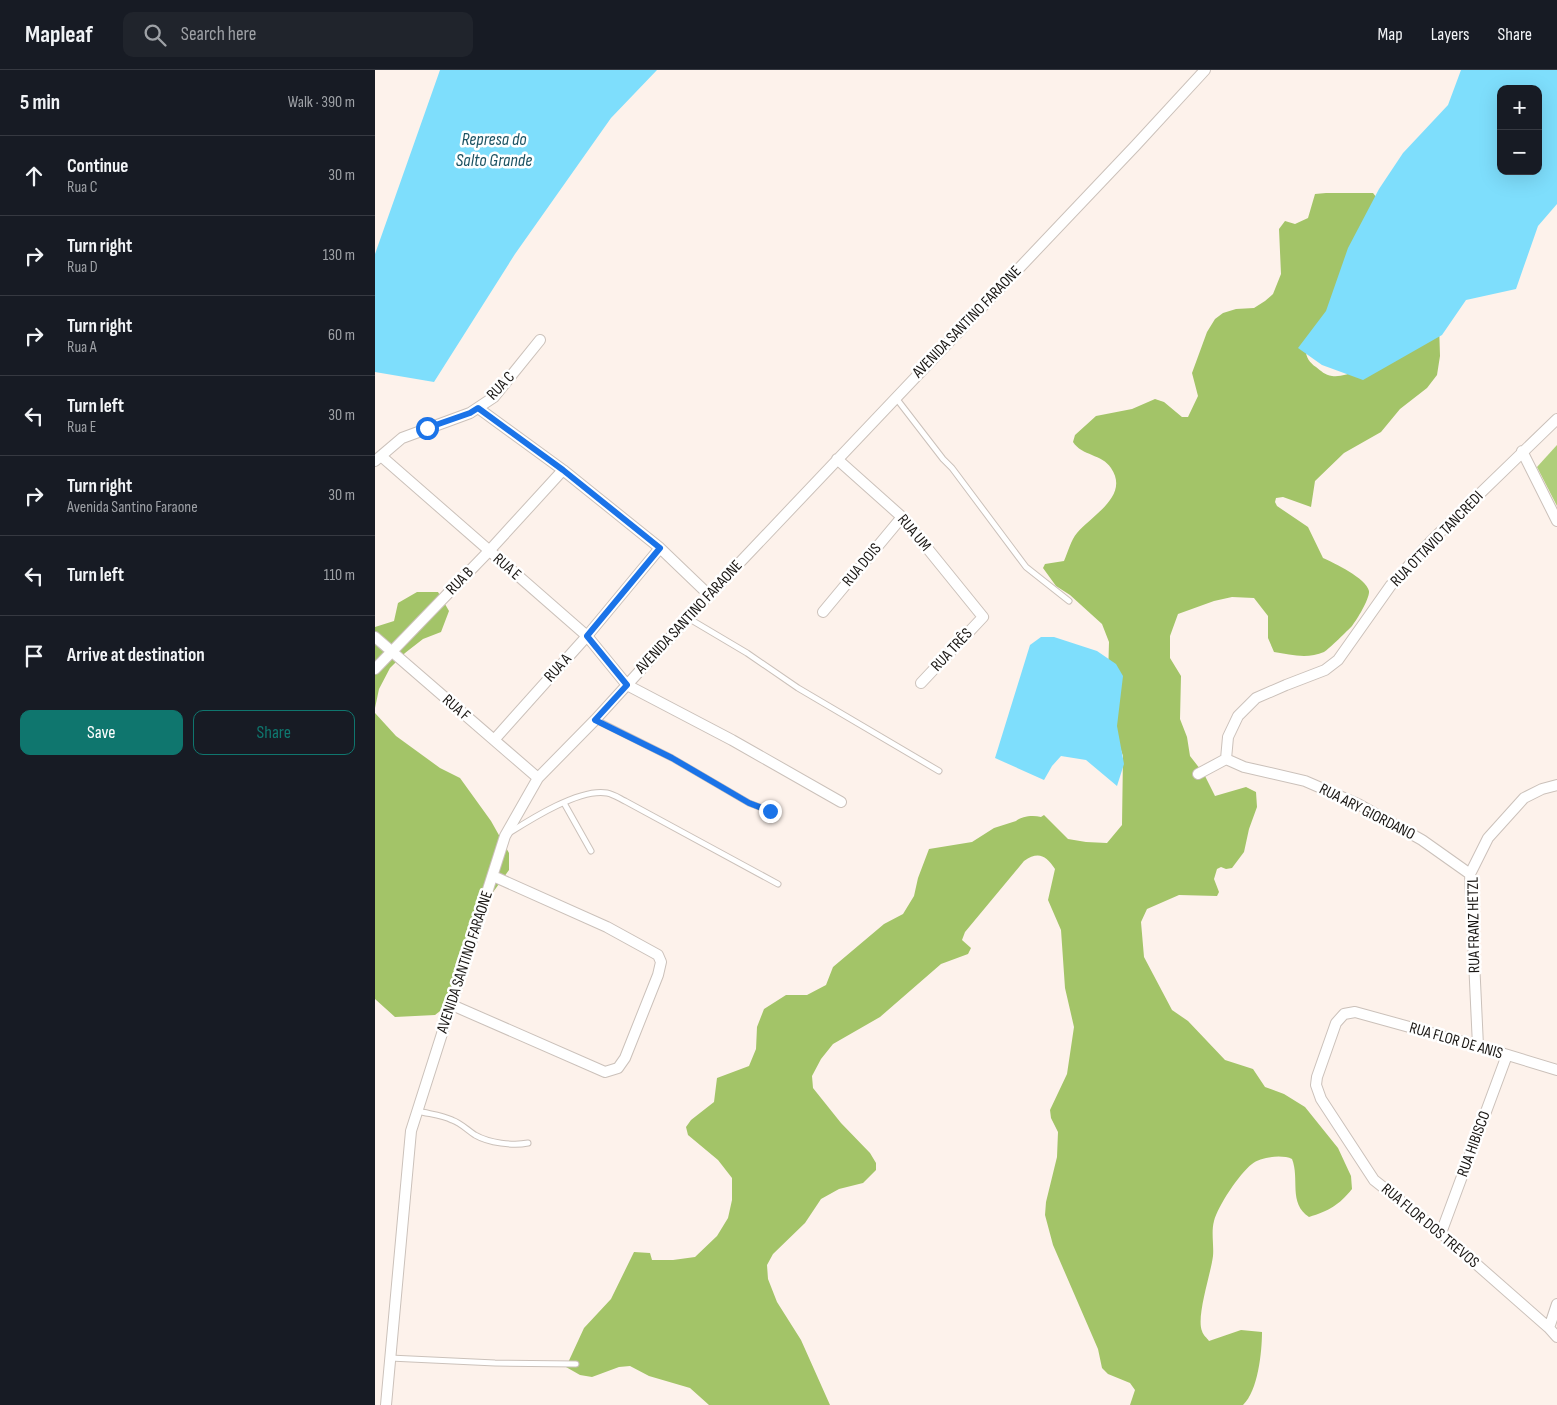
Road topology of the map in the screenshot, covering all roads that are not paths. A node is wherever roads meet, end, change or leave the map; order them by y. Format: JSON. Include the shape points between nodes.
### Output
{"nodes":[{"id":1,"x":1205,"y":70,"type":"edge"},
{"id":2,"x":540,"y":340,"type":"dead end"},
{"id":3,"x":896,"y":397,"type":"junction"},
{"id":4,"x":478,"y":408,"type":"junction"},
{"id":5,"x":1557,"y":419,"type":"edge"},
{"id":6,"x":1522,"y":451,"type":"junction"},
{"id":7,"x":378,"y":458,"type":"edge"},
{"id":8,"x":837,"y":459,"type":"junction"},
{"id":9,"x":563,"y":470,"type":"junction"},
{"id":10,"x":902,"y":517,"type":"junction"},
{"id":11,"x":1557,"y":522,"type":"edge"},
{"id":12,"x":660,"y":548,"type":"junction"},
{"id":13,"x":489,"y":551,"type":"junction"},
{"id":14,"x":709,"y":595,"type":"junction"},
{"id":15,"x":1069,"y":602,"type":"dead end"},
{"id":16,"x":823,"y":612,"type":"dead end"},
{"id":17,"x":983,"y":616,"type":"joint"},
{"id":18,"x":688,"y":618,"type":"junction"},
{"id":19,"x":587,"y":636,"type":"junction"},
{"id":20,"x":375,"y":637,"type":"edge"},
{"id":21,"x":392,"y":652,"type":"junction"},
{"id":22,"x":375,"y":669,"type":"edge"},
{"id":23,"x":921,"y":683,"type":"dead end"},
{"id":24,"x":627,"y":685,"type":"junction"},
{"id":25,"x":595,"y":720,"type":"junction"},
{"id":26,"x":494,"y":740,"type":"junction"},
{"id":27,"x":1226,"y":759,"type":"junction"},
{"id":28,"x":939,"y":771,"type":"dead end"},
{"id":29,"x":1198,"y":774,"type":"dead end"},
{"id":30,"x":538,"y":778,"type":"junction"},
{"id":31,"x":1557,"y":785,"type":"edge"},
{"id":32,"x":841,"y":802,"type":"dead end"},
{"id":33,"x":563,"y":803,"type":"junction"},
{"id":34,"x":770,"y":811,"type":"dead end"},
{"id":35,"x":505,"y":836,"type":"junction"},
{"id":36,"x":591,"y":851,"type":"dead end"},
{"id":37,"x":1470,"y":874,"type":"junction"},
{"id":38,"x":493,"y":876,"type":"junction"},
{"id":39,"x":777,"y":884,"type":"dead end"},
{"id":40,"x":451,"y":1005,"type":"junction"},
{"id":41,"x":1478,"y":1046,"type":"junction"},
{"id":42,"x":1507,"y":1055,"type":"junction"},
{"id":43,"x":1557,"y":1070,"type":"edge"},
{"id":44,"x":1321,"y":1099,"type":"joint"},
{"id":45,"x":418,"y":1111,"type":"junction"},
{"id":46,"x":528,"y":1143,"type":"dead end"},
{"id":47,"x":1441,"y":1233,"type":"junction"},
{"id":48,"x":1557,"y":1304,"type":"edge"},
{"id":49,"x":1549,"y":1328,"type":"junction"},
{"id":50,"x":1557,"y":1337,"type":"edge"},
{"id":51,"x":391,"y":1358,"type":"junction"},
{"id":52,"x":576,"y":1364,"type":"dead end"},
{"id":53,"x":386,"y":1405,"type":"edge"}],
"edges":[{"from":1,"to":3,"type":"street","name":"AVENIDA SANTINO FARAONE"},
{"from":2,"to":4,"type":"street","name":"RUA C","via":[[494,397]]},
{"from":3,"to":8,"type":"street","name":"AVENIDA SANTINO FARAONE"},
{"from":3,"to":15,"type":"lane","via":[[1027,567]]},
{"from":4,"to":7,"type":"street","name":"RUA C","via":[[402,438]]},
{"from":4,"to":9,"type":"street"},
{"from":5,"to":6,"type":"street","name":"RUA OTTAVIO TANCREDI"},
{"from":6,"to":11,"type":"street"},
{"from":6,"to":27,"type":"street","name":"RUA OTTAVIO TANCREDI","via":[[1391,585],[1338,660],[1325,670],[1256,698],[1238,716],[1228,737]]},
{"from":7,"to":13,"type":"street","name":"RUA E"},
{"from":8,"to":10,"type":"street","name":"RUA UM"},
{"from":8,"to":14,"type":"street","name":"AVENIDA SANTINO FARAONE"},
{"from":9,"to":12,"type":"street"},
{"from":9,"to":13,"type":"street","name":"RUA B"},
{"from":10,"to":16,"type":"street","name":"RUA DOIS"},
{"from":10,"to":17,"type":"street","name":"RUA UM"},
{"from":12,"to":14,"type":"street"},
{"from":12,"to":19,"type":"street","name":"RUA A"},
{"from":13,"to":19,"type":"street","name":"RUA E"},
{"from":13,"to":21,"type":"street","name":"RUA B"},
{"from":14,"to":18,"type":"street","name":"AVENIDA SANTINO FARAONE"},
{"from":17,"to":23,"type":"street","name":"RUA TRÊS"},
{"from":18,"to":24,"type":"street","name":"AVENIDA SANTINO FARAONE"},
{"from":18,"to":28,"type":"lane"},
{"from":19,"to":24,"type":"street","name":"RUA E"},
{"from":19,"to":26,"type":"street","name":"RUA A"},
{"from":20,"to":21,"type":"street","name":"RUA F"},
{"from":21,"to":22,"type":"street","name":"RUA B"},
{"from":21,"to":26,"type":"street","name":"RUA F"},
{"from":24,"to":25,"type":"street","name":"AVENIDA SANTINO FARAONE"},
{"from":24,"to":32,"type":"street"},
{"from":25,"to":30,"type":"street","name":"AVENIDA SANTINO FARAONE"},
{"from":25,"to":34,"type":"lane","via":[[672,758],[749,803]]},
{"from":26,"to":30,"type":"street","name":"RUA F"},
{"from":27,"to":29,"type":"street"},
{"from":27,"to":37,"type":"street","name":"RUA ARY GIORDANO","via":[[1244,767],[1305,780],[1358,804],[1422,840]]},
{"from":30,"to":35,"type":"street","name":"AVENIDA SANTINO FARAONE"},
{"from":31,"to":37,"type":"street","name":"RUA FRANZ HETZL","via":[[1524,798],[1488,838]]},
{"from":33,"to":35,"type":"lane","via":[[533,817]]},
{"from":33,"to":36,"type":"lane"},
{"from":33,"to":39,"type":"lane","via":[[586,795],[606,793],[625,800]]},
{"from":35,"to":38,"type":"street","name":"AVENIDA SANTINO FARAONE"},
{"from":37,"to":41,"type":"street","name":"RUA FRANZ HETZL"},
{"from":38,"to":40,"type":"street","name":"AVENIDA SANTINO FARAONE"},
{"from":38,"to":40,"type":"street","via":[[607,927],[658,955],[661,962],[658,975],[625,1058],[618,1068],[605,1072]]},
{"from":40,"to":45,"type":"street","name":"AVENIDA SANTINO FARAONE"},
{"from":41,"to":42,"type":"street","name":"RUA FLOR DE ANIS"},
{"from":41,"to":44,"type":"street","name":"RUA FLOR DE ANIS","via":[[1355,1012],[1344,1014],[1336,1023],[1317,1077]]},
{"from":42,"to":43,"type":"street","name":"RUA FLOR DE ANIS"},
{"from":42,"to":47,"type":"street","name":"RUA HIBISCO"},
{"from":44,"to":47,"type":"street","name":"RUA FLOR DOS TREVOS","via":[[1375,1180]]},
{"from":45,"to":46,"type":"lane","via":[[451,1119],[482,1138],[507,1144]]},
{"from":45,"to":51,"type":"street","name":"AVENIDA SANTINO FARAONE","via":[[411,1131]]},
{"from":47,"to":49,"type":"street","name":"RUA FLOR DOS TREVOS"},
{"from":48,"to":49,"type":"street"},
{"from":49,"to":50,"type":"street","name":"RUA FLOR DOS TREVOS"},
{"from":51,"to":52,"type":"lane"},
{"from":51,"to":53,"type":"street","name":"AVENIDA SANTINO FARAONE"}]}
